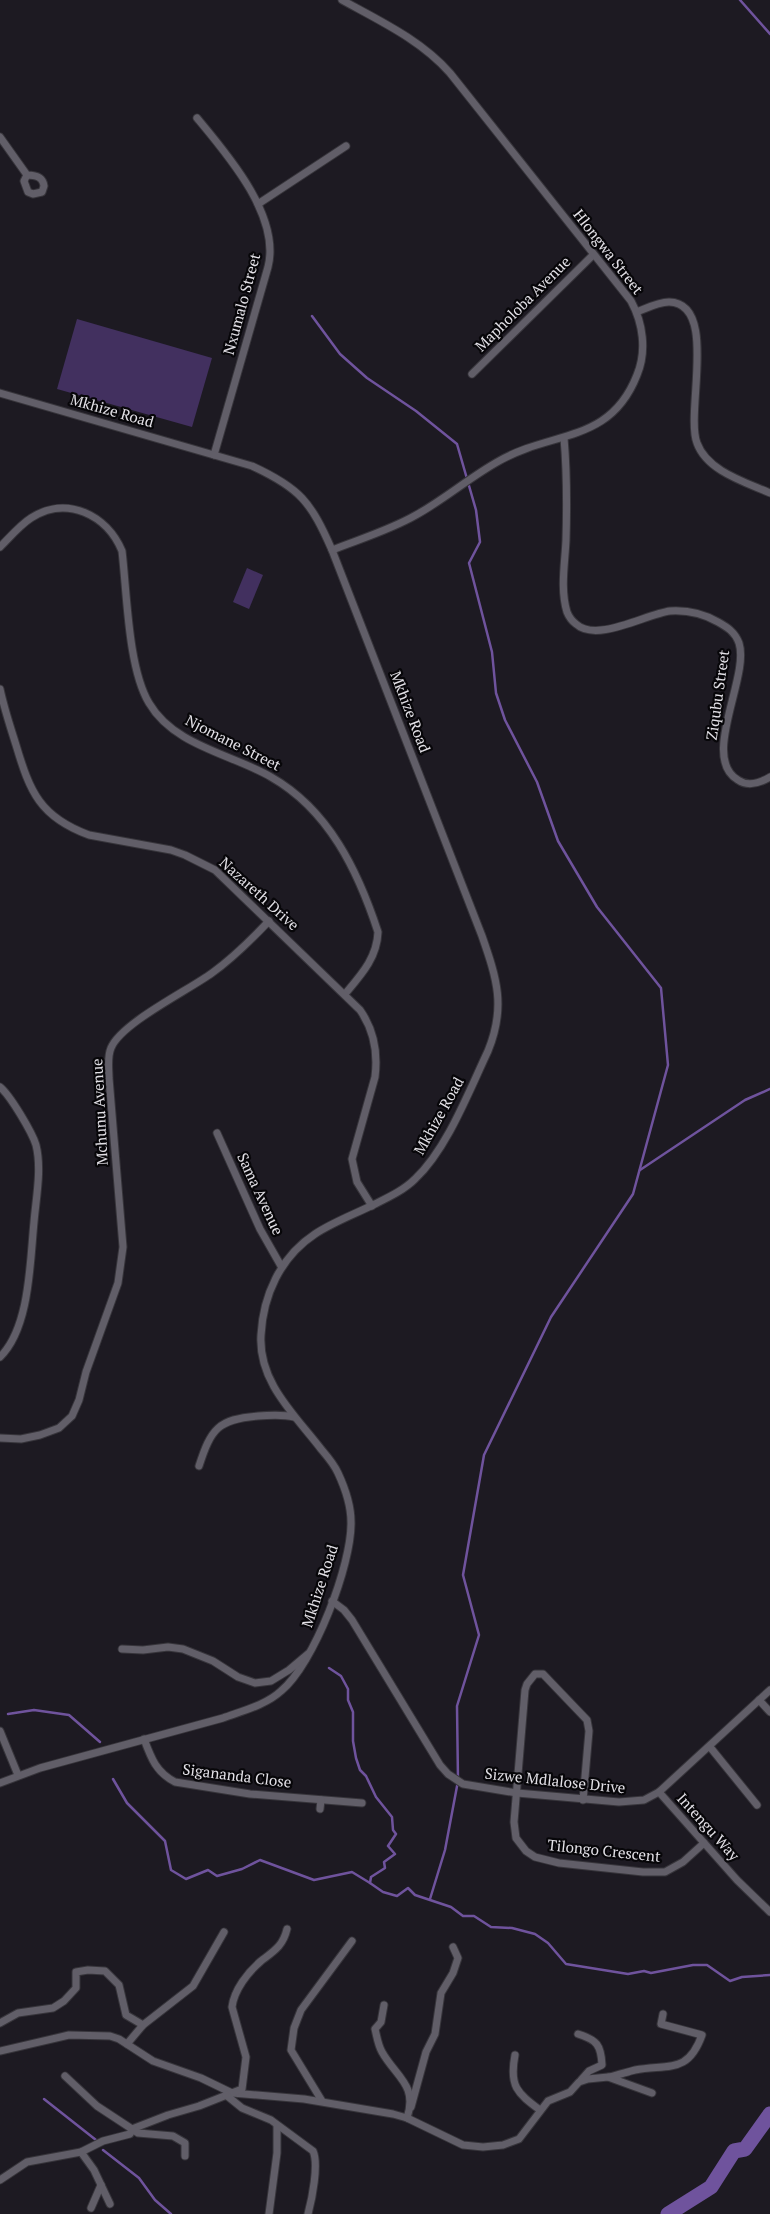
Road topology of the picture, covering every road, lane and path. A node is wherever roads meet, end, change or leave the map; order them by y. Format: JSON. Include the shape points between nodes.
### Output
{"nodes":[{"id":1,"x":342,"y":0,"type":"edge"},
{"id":2,"x":197,"y":118,"type":"dead end"},
{"id":3,"x":0,"y":136,"type":"edge"},
{"id":4,"x":346,"y":146,"type":"dead end"},
{"id":5,"x":27,"y":175,"type":"dead end"},
{"id":6,"x":258,"y":204,"type":"junction"},
{"id":7,"x":593,"y":255,"type":"junction"},
{"id":8,"x":637,"y":312,"type":"junction"},
{"id":9,"x":472,"y":374,"type":"dead end"},
{"id":10,"x":0,"y":393,"type":"edge"},
{"id":11,"x":564,"y":438,"type":"junction"},
{"id":12,"x":214,"y":454,"type":"junction"},
{"id":13,"x":770,"y":493,"type":"edge"},
{"id":14,"x":0,"y":546,"type":"edge"},
{"id":15,"x":332,"y":550,"type":"junction"},
{"id":16,"x":0,"y":690,"type":"edge"},
{"id":17,"x":770,"y":778,"type":"edge"},
{"id":18,"x":269,"y":921,"type":"junction"},
{"id":19,"x":345,"y":994,"type":"junction"},
{"id":20,"x":0,"y":1087,"type":"edge"},
{"id":21,"x":216,"y":1134,"type":"dead end"},
{"id":22,"x":372,"y":1206,"type":"junction"},
{"id":23,"x":281,"y":1266,"type":"junction"},
{"id":24,"x":0,"y":1357,"type":"edge"},
{"id":25,"x":294,"y":1417,"type":"junction"},
{"id":26,"x":0,"y":1438,"type":"edge"},
{"id":27,"x":199,"y":1466,"type":"dead end"},
{"id":28,"x":332,"y":1601,"type":"junction"},
{"id":29,"x":122,"y":1649,"type":"dead end"},
{"id":30,"x":310,"y":1652,"type":"junction"},
{"id":31,"x":770,"y":1690,"type":"edge"},
{"id":32,"x":759,"y":1700,"type":"junction"},
{"id":33,"x":770,"y":1712,"type":"edge"},
{"id":34,"x":0,"y":1731,"type":"edge"},
{"id":35,"x":144,"y":1739,"type":"junction"},
{"id":36,"x":710,"y":1747,"type":"junction"},
{"id":37,"x":18,"y":1775,"type":"junction"},
{"id":38,"x":0,"y":1783,"type":"edge"},
{"id":39,"x":659,"y":1792,"type":"junction"},
{"id":40,"x":517,"y":1794,"type":"junction"},
{"id":41,"x":322,"y":1800,"type":"junction"},
{"id":42,"x":583,"y":1800,"type":"junction"},
{"id":43,"x":362,"y":1803,"type":"dead end"},
{"id":44,"x":758,"y":1805,"type":"dead end"},
{"id":45,"x":320,"y":1809,"type":"dead end"},
{"id":46,"x":704,"y":1843,"type":"junction"},
{"id":47,"x":770,"y":1912,"type":"edge"},
{"id":48,"x":286,"y":1929,"type":"dead end"},
{"id":49,"x":224,"y":1932,"type":"dead end"},
{"id":50,"x":352,"y":1941,"type":"dead end"},
{"id":51,"x":453,"y":1947,"type":"dead end"},
{"id":52,"x":384,"y":2005,"type":"dead end"},
{"id":53,"x":663,"y":2014,"type":"dead end"},
{"id":54,"x":0,"y":2023,"type":"edge"},
{"id":55,"x":143,"y":2025,"type":"junction"},
{"id":56,"x":578,"y":2034,"type":"dead end"},
{"id":57,"x":127,"y":2044,"type":"junction"},
{"id":58,"x":0,"y":2051,"type":"edge"},
{"id":59,"x":515,"y":2055,"type":"dead end"},
{"id":60,"x":65,"y":2076,"type":"dead end"},
{"id":61,"x":608,"y":2077,"type":"junction"},
{"id":62,"x":579,"y":2082,"type":"junction"},
{"id":63,"x":652,"y":2093,"type":"dead end"},
{"id":64,"x":229,"y":2094,"type":"junction"},
{"id":65,"x":322,"y":2101,"type":"junction"},
{"id":66,"x":411,"y":2107,"type":"junction"},
{"id":67,"x":540,"y":2110,"type":"junction"},
{"id":68,"x":407,"y":2118,"type":"junction"},
{"id":69,"x":277,"y":2126,"type":"junction"},
{"id":70,"x":132,"y":2129,"type":"junction"},
{"id":71,"x":81,"y":2152,"type":"junction"},
{"id":72,"x":185,"y":2156,"type":"dead end"},
{"id":73,"x":0,"y":2180,"type":"edge"},
{"id":74,"x":101,"y":2184,"type":"junction"},
{"id":75,"x":110,"y":2204,"type":"dead end"},
{"id":76,"x":92,"y":2208,"type":"dead end"},
{"id":77,"x":269,"y":2214,"type":"edge"},
{"id":78,"x":308,"y":2214,"type":"edge"}],
"edges":[{"from":1,"to":7,"type":"street","name":"Hlongwa Street","via":[[408,37],[442,64]]},
{"from":2,"to":6,"type":"street","name":"Nxumalo Street","via":[[244,178]]},
{"from":3,"to":5,"type":"street"},
{"from":4,"to":6,"type":"street"},
{"from":6,"to":12,"type":"street","name":"Nxumalo Street","via":[[269,238],[270,258]]},
{"from":7,"to":8,"type":"street","name":"Hlongwa Street","via":[[624,291]]},
{"from":7,"to":9,"type":"street","name":"Mapholoba Avenue"},
{"from":8,"to":11,"type":"street","name":"Hlongwa Street","via":[[642,363],[628,396],[610,416]]},
{"from":8,"to":13,"type":"street","via":[[662,302],[672,302],[691,314],[697,332],[694,416],[697,443],[718,468]]},
{"from":10,"to":12,"type":"street","name":"Mkhize Road"},
{"from":11,"to":15,"type":"street","name":"Hlongwa Street","via":[[510,454],[415,516]]},
{"from":11,"to":17,"type":"street","name":"Ziqubu Street","via":[[564,590],[570,619],[578,626],[593,631],[660,613],[689,612],[716,620],[730,629],[738,642],[740,658],[724,746],[725,764],[740,782],[754,784]]},
{"from":12,"to":15,"type":"street","name":"Mkhize Road","via":[[252,466],[296,490],[322,527]]},
{"from":14,"to":19,"type":"street","name":"Njomane Street","via":[[30,518],[56,508],[78,509],[114,534],[122,551],[134,660],[150,704],[159,716],[186,737],[286,786],[325,823],[349,859],[372,912],[378,938],[373,957]]},
{"from":15,"to":22,"type":"street","name":"Mkhize Road","via":[[493,966],[499,1009],[494,1038],[441,1147],[415,1180]]},
{"from":16,"to":18,"type":"street","name":"Nazareth Drive","via":[[30,788],[50,814],[89,835],[171,850],[200,862],[215,870]]},
{"from":18,"to":19,"type":"street","name":"Nazareth Drive"},
{"from":18,"to":26,"type":"street","name":"Mchunu Avenue","via":[[212,974],[136,1023],[111,1048],[109,1078],[123,1247],[118,1283],[86,1372],[80,1400],[68,1419],[59,1428],[31,1438]]},
{"from":19,"to":22,"type":"street","name":"Nazareth Drive","via":[[362,1014],[374,1043],[375,1077],[352,1159],[358,1182]]},
{"from":20,"to":24,"type":"street","via":[[9,1095],[36,1145],[38,1171],[29,1284],[18,1324]]},
{"from":21,"to":23,"type":"street","name":"Sama Avenue"},
{"from":22,"to":23,"type":"street","name":"Mkhize Road","via":[[314,1234]]},
{"from":23,"to":25,"type":"street","name":"Mkhize Road","via":[[270,1292],[260,1337],[272,1385]]},
{"from":25,"to":27,"type":"street","via":[[240,1417],[222,1424],[209,1440]]},
{"from":25,"to":28,"type":"street","name":"Mkhize Road","via":[[337,1470],[351,1509],[347,1552]]},
{"from":28,"to":30,"type":"street","name":"Mkhize Road"},
{"from":28,"to":40,"type":"street","name":"Sizwe Mdlalose Drive","via":[[352,1620],[448,1774],[463,1784]]},
{"from":29,"to":30,"type":"street","via":[[183,1649],[255,1684],[289,1670]]},
{"from":30,"to":35,"type":"street","name":"Mkhize Road","via":[[296,1676],[265,1701],[223,1718]]},
{"from":31,"to":32,"type":"street","name":"Sizwe Mdlalose Drive"},
{"from":32,"to":33,"type":"street"},
{"from":32,"to":36,"type":"street","name":"Sizwe Mdlalose Drive"},
{"from":34,"to":37,"type":"street"},
{"from":35,"to":37,"type":"street","name":"Mkhize Road"},
{"from":35,"to":41,"type":"street","name":"Sigananda Close","via":[[152,1762],[174,1782],[250,1794]]},
{"from":36,"to":39,"type":"street","name":"Sizwe Mdlalose Drive"},
{"from":36,"to":44,"type":"street"},
{"from":37,"to":38,"type":"street","name":"Mkhize Road"},
{"from":39,"to":42,"type":"street","name":"Sizwe Mdlalose Drive","via":[[634,1802]]},
{"from":39,"to":46,"type":"street","name":"Intengu Way"},
{"from":40,"to":42,"type":"street","name":"Sizwe Mdlalose Drive"},
{"from":40,"to":42,"type":"street","name":"Tilongo Crescent","via":[[525,1690],[529,1680],[538,1673],[548,1678],[586,1720],[589,1731]]},
{"from":40,"to":46,"type":"street","name":"Tilongo Crescent","via":[[516,1838],[526,1851],[546,1860],[665,1872]]},
{"from":41,"to":43,"type":"street","name":"Sigananda Close"},
{"from":41,"to":45,"type":"street"},
{"from":46,"to":47,"type":"street","name":"Intengu Way"},
{"from":48,"to":64,"type":"street","via":[[284,1941],[249,1973],[233,1998],[232,2007],[246,2057],[242,2089]]},
{"from":49,"to":55,"type":"street","via":[[193,1986]]},
{"from":50,"to":65,"type":"street","via":[[301,2010],[294,2028],[291,2050]]},
{"from":51,"to":66,"type":"street","via":[[458,1958],[441,1993],[435,2034],[426,2052]]},
{"from":52,"to":66,"type":"street","via":[[381,2022],[375,2029],[378,2042],[404,2080]]},
{"from":53,"to":61,"type":"street","via":[[661,2024],[702,2035],[692,2056],[673,2066]]},
{"from":54,"to":55,"type":"street","via":[[18,2013],[53,2008],[64,2001],[76,1988],[76,1972],[105,1970],[119,1985],[126,2015]]},
{"from":55,"to":57,"type":"street"},
{"from":56,"to":62,"type":"street","via":[[596,2043],[602,2065],[589,2071]]},
{"from":57,"to":58,"type":"street","via":[[110,2036],[69,2035]]},
{"from":57,"to":64,"type":"street","via":[[153,2062],[201,2078]]},
{"from":59,"to":67,"type":"street","via":[[511,2074],[521,2096]]},
{"from":60,"to":70,"type":"street","via":[[98,2106]]},
{"from":61,"to":62,"type":"street"},
{"from":61,"to":63,"type":"street"},
{"from":62,"to":67,"type":"street","via":[[570,2092],[548,2101]]},
{"from":64,"to":65,"type":"street"},
{"from":64,"to":69,"type":"street","via":[[242,2108],[271,2120]]},
{"from":64,"to":70,"type":"street"},
{"from":65,"to":68,"type":"street"},
{"from":66,"to":68,"type":"street"},
{"from":67,"to":68,"type":"street","via":[[519,2139],[483,2147],[454,2142]]},
{"from":69,"to":77,"type":"street","via":[[277,2160]]},
{"from":69,"to":78,"type":"street","via":[[313,2151],[316,2157],[314,2192]]},
{"from":70,"to":71,"type":"street","via":[[130,2134],[102,2141]]},
{"from":70,"to":72,"type":"street","via":[[138,2133],[178,2138],[185,2143]]},
{"from":71,"to":73,"type":"street","via":[[27,2162]]},
{"from":71,"to":74,"type":"street"},
{"from":74,"to":75,"type":"street"},
{"from":74,"to":76,"type":"street"}]}
